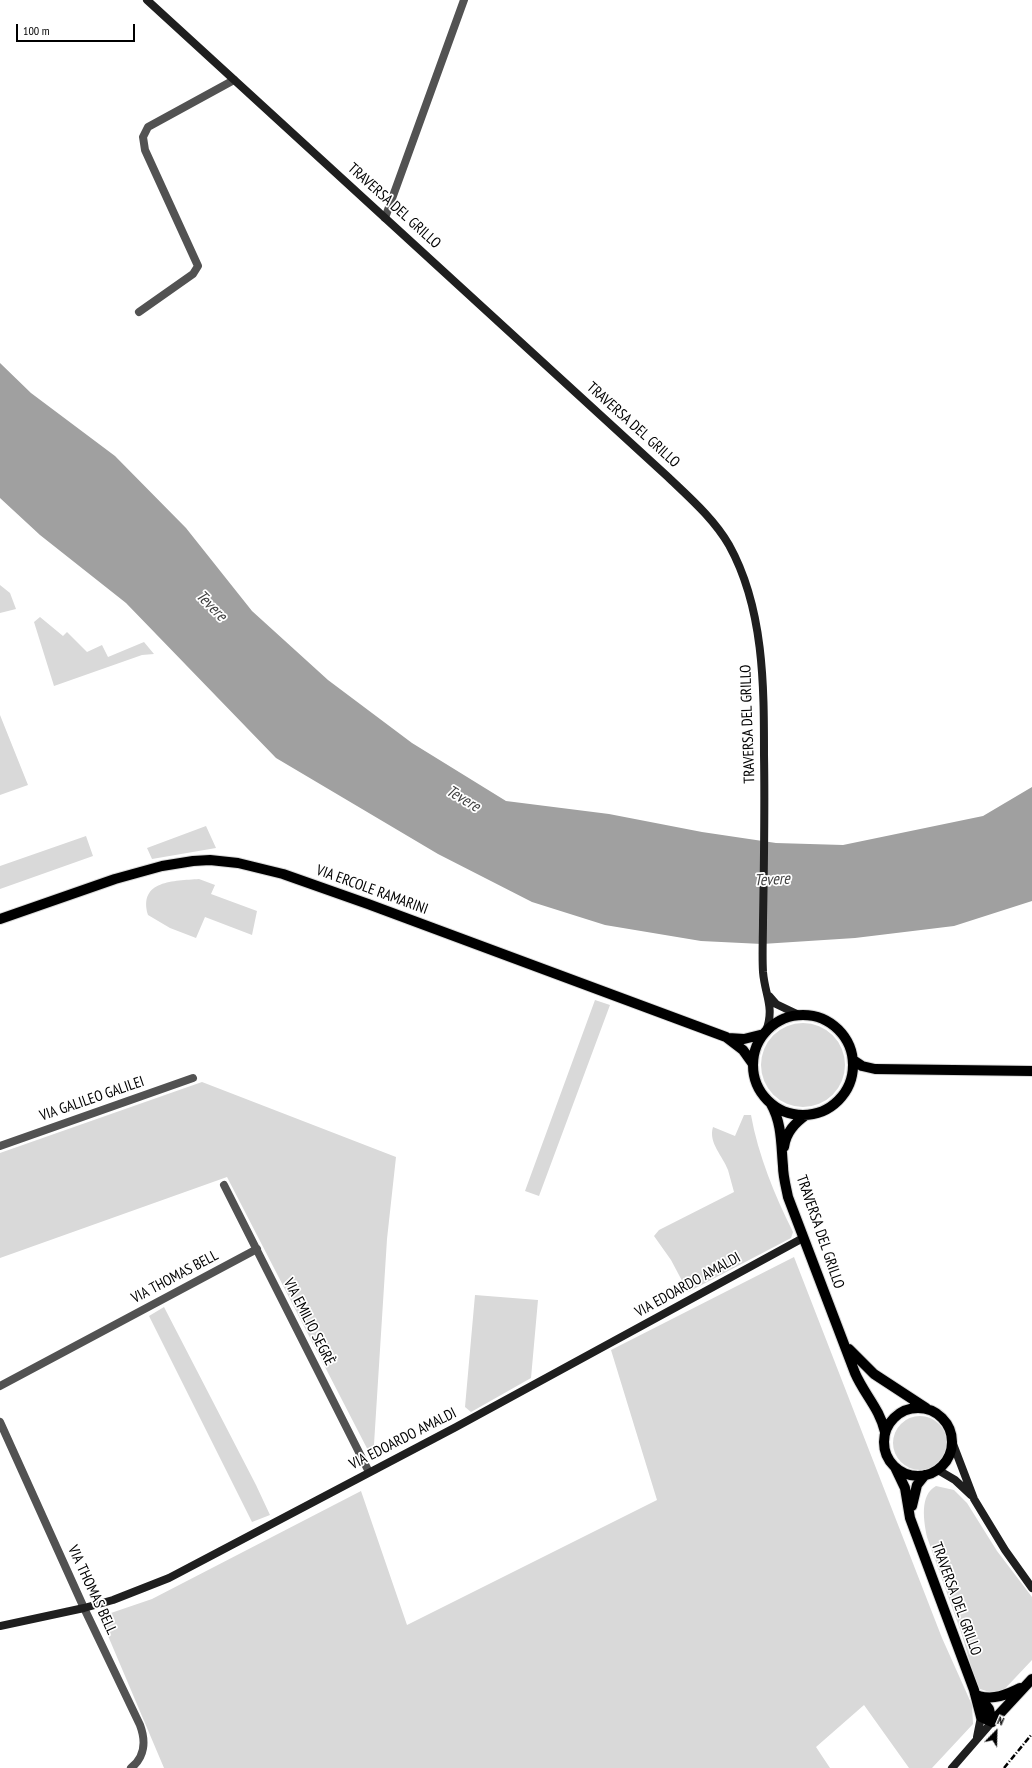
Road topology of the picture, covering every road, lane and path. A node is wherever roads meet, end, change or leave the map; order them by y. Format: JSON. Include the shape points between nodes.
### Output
{"nodes":[{"id":1,"x":147,"y":0,"type":"edge"},
{"id":2,"x":464,"y":0,"type":"edge"},
{"id":3,"x":234,"y":80,"type":"junction"},
{"id":4,"x":384,"y":218,"type":"junction"},
{"id":5,"x":139,"y":312,"type":"dead end"},
{"id":6,"x":0,"y":919,"type":"edge"},
{"id":7,"x":767,"y":994,"type":"junction"},
{"id":8,"x":799,"y":1015,"type":"junction"},
{"id":9,"x":765,"y":1033,"type":"junction"},
{"id":10,"x":726,"y":1037,"type":"junction"},
{"id":11,"x":853,"y":1060,"type":"junction"},
{"id":12,"x":753,"y":1064,"type":"junction"},
{"id":13,"x":1032,"y":1071,"type":"edge"},
{"id":14,"x":194,"y":1078,"type":"dead end"},
{"id":15,"x":771,"y":1104,"type":"junction"},
{"id":16,"x":806,"y":1115,"type":"junction"},
{"id":17,"x":0,"y":1146,"type":"edge"},
{"id":18,"x":782,"y":1154,"type":"junction"},
{"id":19,"x":224,"y":1184,"type":"dead end"},
{"id":20,"x":803,"y":1238,"type":"junction"},
{"id":21,"x":257,"y":1249,"type":"junction"},
{"id":22,"x":845,"y":1344,"type":"junction"},
{"id":23,"x":0,"y":1386,"type":"edge"},
{"id":24,"x":927,"y":1408,"type":"junction"},
{"id":25,"x":0,"y":1422,"type":"edge"},
{"id":26,"x":885,"y":1432,"type":"junction"},
{"id":27,"x":953,"y":1444,"type":"junction"},
{"id":28,"x":895,"y":1467,"type":"junction"},
{"id":29,"x":938,"y":1470,"type":"junction"},
{"id":30,"x":369,"y":1472,"type":"junction"},
{"id":31,"x":924,"y":1475,"type":"junction"},
{"id":32,"x":974,"y":1499,"type":"junction"},
{"id":33,"x":910,"y":1518,"type":"junction"},
{"id":34,"x":1032,"y":1588,"type":"edge"},
{"id":35,"x":84,"y":1608,"type":"junction"},
{"id":36,"x":0,"y":1626,"type":"edge"},
{"id":37,"x":1029,"y":1682,"type":"edge"},
{"id":38,"x":976,"y":1693,"type":"junction"},
{"id":39,"x":981,"y":1717,"type":"junction"},
{"id":40,"x":992,"y":1722,"type":"junction"},
{"id":41,"x":976,"y":1740,"type":"junction"},
{"id":42,"x":131,"y":1768,"type":"edge"},
{"id":43,"x":952,"y":1768,"type":"edge"}],
"edges":[{"from":1,"to":3,"type":"main road","name":"TRAVERSA DEL GRILLO"},
{"from":2,"to":4,"type":"street"},
{"from":3,"to":4,"type":"main road","name":"TRAVERSA DEL GRILLO"},
{"from":3,"to":5,"type":"street","via":[[148,127],[143,138],[145,150],[198,266],[193,274]]},
{"from":4,"to":7,"type":"main road","name":"TRAVERSA DEL GRILLO","via":[[672,481],[704,513],[726,540],[737,562],[759,642],[764,685],[763,961]]},
{"from":6,"to":10,"type":"main road","name":"VIA ERCOLE RAMARINI","via":[[162,866],[210,860],[238,863],[283,874],[368,904]]},
{"from":7,"to":8,"type":"main road","via":[[776,1004]]},
{"from":7,"to":9,"type":"main road","name":"TRAVERSA DEL GRILLO","via":[[771,1014]]},
{"from":8,"to":9,"type":"main road","name":"TRAVERSA DEL GRILLO","via":[[784,1018]]},
{"from":8,"to":11,"type":"main road","name":"TRAVERSA DEL GRILLO","via":[[814,1016],[829,1022],[841,1032],[849,1045]]},
{"from":9,"to":10,"type":"main road","name":"VIA ERCOLE RAMARINI","via":[[744,1039]]},
{"from":9,"to":12,"type":"main road","name":"TRAVERSA DEL GRILLO","via":[[756,1047]]},
{"from":10,"to":12,"type":"main road","name":"VIA ERCOLE RAMARINI","via":[[743,1050]]},
{"from":11,"to":13,"type":"main road","via":[[874,1069]]},
{"from":11,"to":16,"type":"main road","name":"TRAVERSA DEL GRILLO","via":[[848,1088],[840,1099],[829,1108]]},
{"from":12,"to":15,"type":"main road","name":"TRAVERSA DEL GRILLO","via":[[755,1081]]},
{"from":14,"to":17,"type":"street","name":"VIA GALILEO GALILEI"},
{"from":15,"to":16,"type":"main road","name":"TRAVERSA DEL GRILLO","via":[[790,1114]]},
{"from":15,"to":18,"type":"main road","name":"TRAVERSA DEL GRILLO","via":[[780,1129]]},
{"from":16,"to":18,"type":"main road","via":[[789,1131]]},
{"from":18,"to":20,"type":"main road","name":"TRAVERSA DEL GRILLO","via":[[788,1197]]},
{"from":19,"to":21,"type":"street","name":"VIA EMILIO SEGRÈ"},
{"from":20,"to":22,"type":"main road","name":"TRAVERSA DEL GRILLO"},
{"from":20,"to":30,"type":"main road","name":"VIA EDOARDO AMALDI"},
{"from":21,"to":23,"type":"street","name":"VIA THOMAS BELL"},
{"from":21,"to":30,"type":"street","name":"VIA EMILIO SEGRÈ"},
{"from":22,"to":24,"type":"main road","name":"TRAVERSA DEL GRILLO","via":[[874,1374]]},
{"from":22,"to":26,"type":"main road","name":"TRAVERSA DEL GRILLO","via":[[858,1380],[878,1411]]},
{"from":24,"to":26,"type":"main road","via":[[906,1409],[893,1418]]},
{"from":24,"to":27,"type":"main road","via":[[946,1422]]},
{"from":25,"to":35,"type":"street","name":"VIA THOMAS BELL"},
{"from":26,"to":28,"type":"main road","via":[[885,1451]]},
{"from":27,"to":29,"type":"main road","via":[[946,1463]]},
{"from":27,"to":32,"type":"main road"},
{"from":28,"to":31,"type":"main road","via":[[914,1476]]},
{"from":28,"to":33,"type":"main road","name":"TRAVERSA DEL GRILLO","via":[[905,1488]]},
{"from":29,"to":31,"type":"main road"},
{"from":29,"to":32,"type":"main road","via":[[955,1480]]},
{"from":30,"to":35,"type":"main road","name":"VIA EDOARDO AMALDI","via":[[169,1578],[113,1600]]},
{"from":31,"to":33,"type":"main road","via":[[915,1490]]},
{"from":32,"to":34,"type":"main road"},
{"from":33,"to":38,"type":"main road","name":"TRAVERSA DEL GRILLO"},
{"from":35,"to":36,"type":"main road","name":"VIA EDOARDO AMALDI"},
{"from":35,"to":42,"type":"street","name":"VIA THOMAS BELL","via":[[142,1730],[144,1741],[141,1757]]},
{"from":37,"to":38,"type":"main road","via":[[999,1697],[990,1698]]},
{"from":37,"to":40,"type":"main road"},
{"from":38,"to":39,"type":"main road"},
{"from":38,"to":40,"type":"main road","via":[[989,1708]]},
{"from":39,"to":40,"type":"main road"},
{"from":39,"to":41,"type":"main road"},
{"from":40,"to":41,"type":"main road"},
{"from":41,"to":43,"type":"main road"}]}
